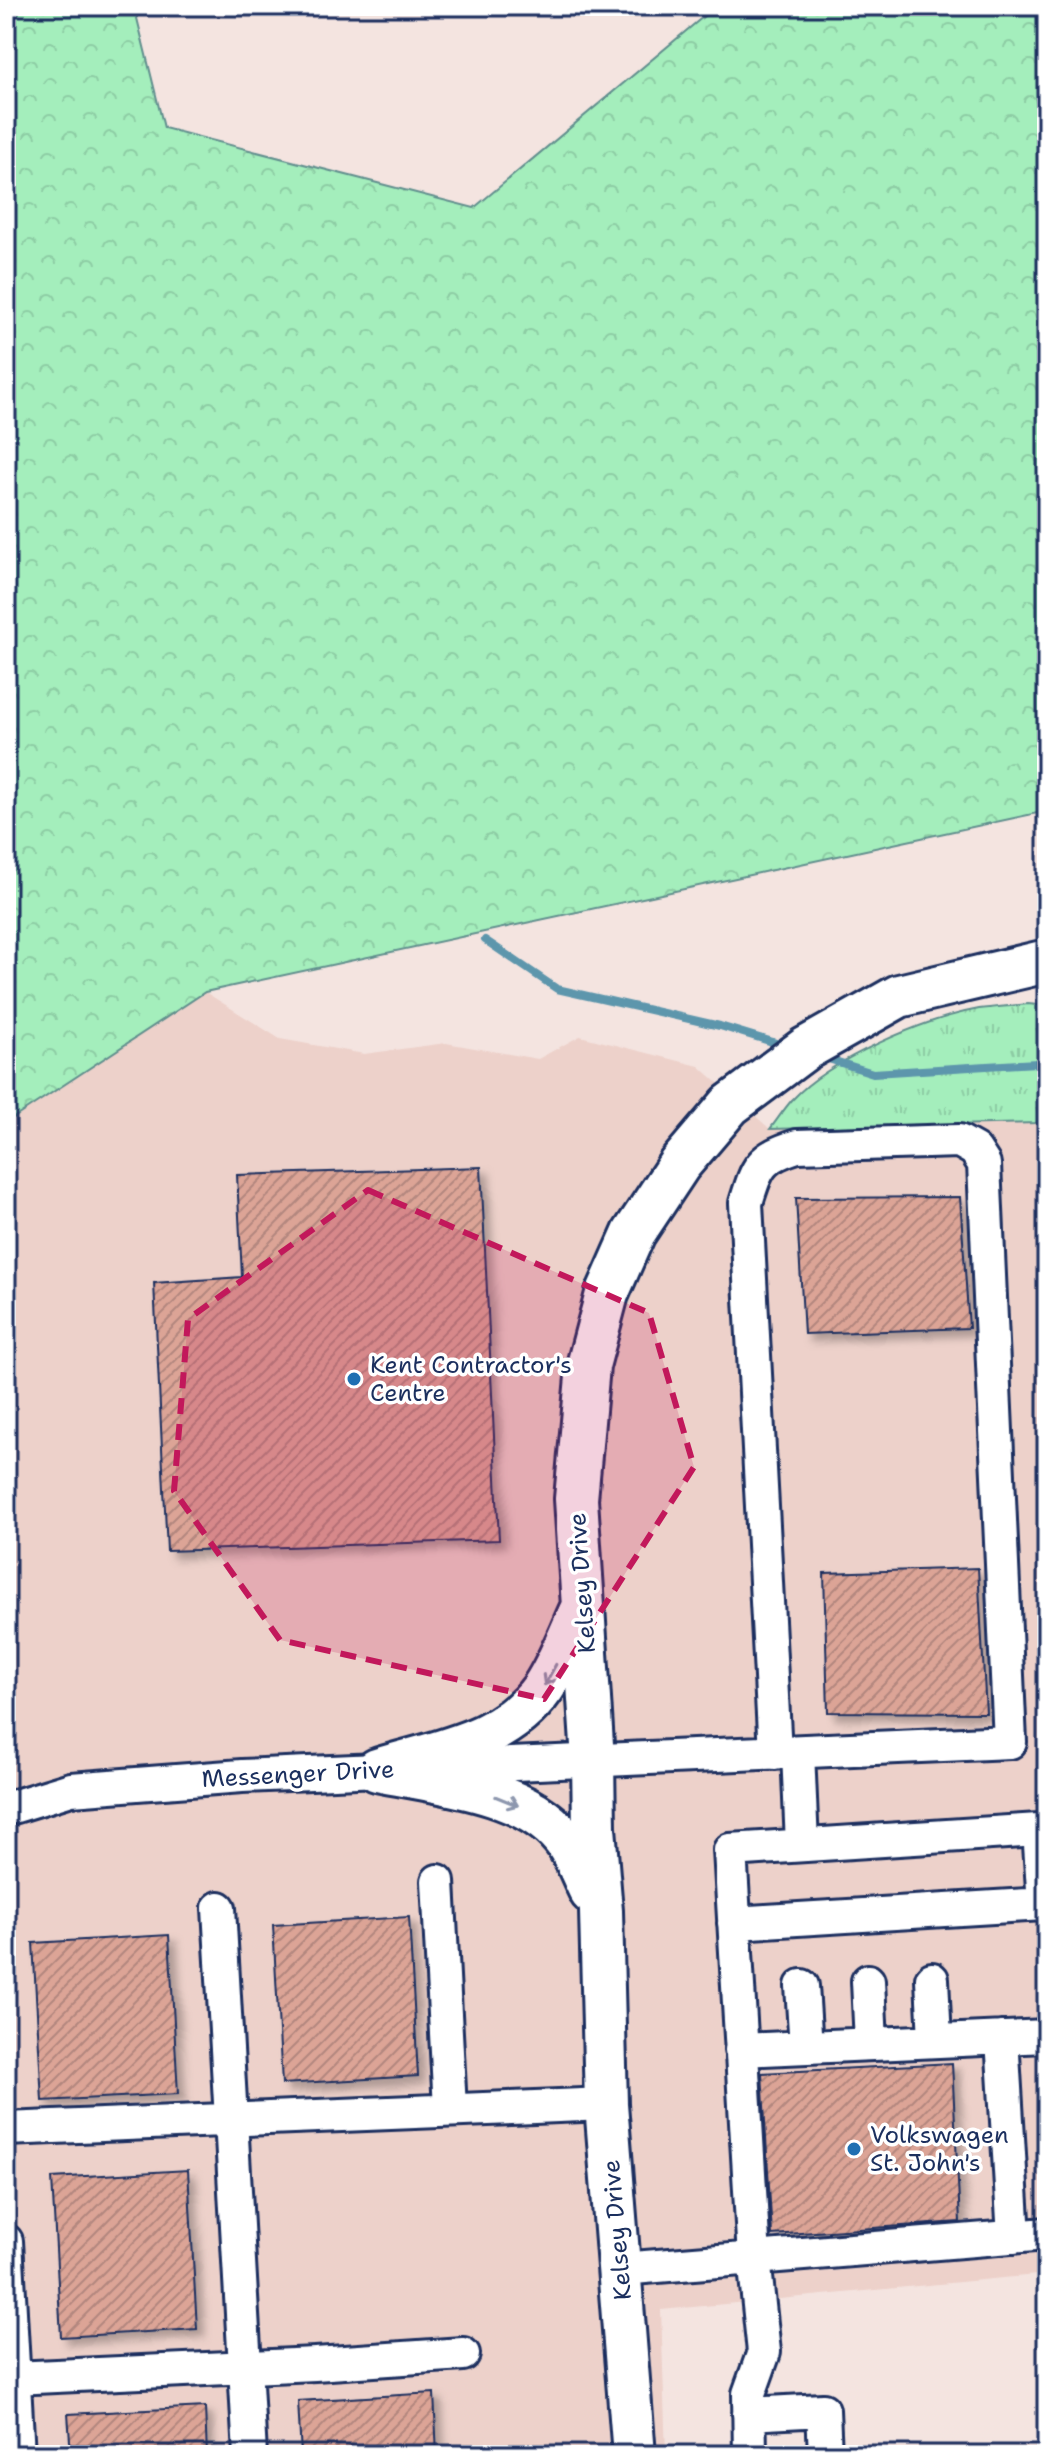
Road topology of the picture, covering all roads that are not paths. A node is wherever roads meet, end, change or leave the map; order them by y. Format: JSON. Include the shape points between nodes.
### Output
{"nodes":[{"id":1,"x":1047,"y":961,"type":"edge"},
{"id":2,"x":583,"y":1605,"type":"junction"},
{"id":3,"x":787,"y":1752,"type":"junction"},
{"id":4,"x":593,"y":1760,"type":"junction"},
{"id":5,"x":377,"y":1770,"type":"junction"},
{"id":6,"x":6,"y":1809,"type":"edge"},
{"id":7,"x":802,"y":1845,"type":"junction"},
{"id":8,"x":438,"y":1881,"type":"dead end"},
{"id":9,"x":219,"y":1908,"type":"dead end"},
{"id":10,"x":601,"y":1911,"type":"junction"},
{"id":11,"x":734,"y":1923,"type":"junction"},
{"id":12,"x":932,"y":1979,"type":"dead end"},
{"id":13,"x":868,"y":1981,"type":"dead end"},
{"id":14,"x":802,"y":1986,"type":"dead end"},
{"id":15,"x":1047,"y":2036,"type":"edge"},
{"id":16,"x":1002,"y":2038,"type":"junction"},
{"id":17,"x":935,"y":2040,"type":"junction"},
{"id":18,"x":871,"y":2043,"type":"junction"},
{"id":19,"x":806,"y":2047,"type":"junction"},
{"id":20,"x":741,"y":2050,"type":"junction"},
{"id":21,"x":606,"y":2104,"type":"junction"},
{"id":22,"x":450,"y":2109,"type":"junction"},
{"id":23,"x":230,"y":2119,"type":"junction"},
{"id":24,"x":6,"y":2129,"type":"edge"},
{"id":25,"x":1047,"y":2234,"type":"edge"},
{"id":26,"x":1014,"y":2237,"type":"junction"},
{"id":27,"x":6,"y":2241,"type":"edge"},
{"id":28,"x":754,"y":2258,"type":"junction"},
{"id":29,"x":621,"y":2269,"type":"junction"},
{"id":30,"x":463,"y":2354,"type":"dead end"},
{"id":31,"x":244,"y":2367,"type":"junction"},
{"id":32,"x":13,"y":2378,"type":"junction"},
{"id":33,"x":749,"y":2414,"type":"junction"},
{"id":34,"x":18,"y":2455,"type":"edge"},
{"id":35,"x":250,"y":2455,"type":"edge"},
{"id":36,"x":634,"y":2455,"type":"edge"},
{"id":37,"x":750,"y":2455,"type":"edge"},
{"id":38,"x":825,"y":2455,"type":"edge"}],
"edges":[{"from":1,"to":2,"type":"main road","name":"Kelsey Drive","via":[[899,996],[805,1049],[730,1105],[679,1165],[634,1233],[607,1294],[588,1366],[576,1499]]},
{"from":2,"to":4,"type":"main road","name":"Kelsey Drive"},
{"from":2,"to":5,"type":"main road","one_way":true,"via":[[542,1689],[509,1722],[489,1736]]},
{"from":3,"to":3,"type":"street","via":[[1010,1742],[984,1164],[975,1150],[959,1141],[797,1146],[775,1153],[757,1170],[746,1203]]},
{"from":3,"to":4,"type":"street","name":"Messenger Drive"},
{"from":3,"to":7,"type":"street"},
{"from":4,"to":5,"type":"street","name":"Messenger Drive"},
{"from":4,"to":10,"type":"main road","name":"Kelsey Drive"},
{"from":5,"to":6,"type":"street","name":"Messenger Drive","via":[[71,1789]]},
{"from":5,"to":10,"type":"main road","one_way":true,"via":[[486,1793],[541,1819],[564,1839]]},
{"from":7,"to":11,"type":"street","via":[[730,1850]]},
{"from":7,"to":11,"type":"street","via":[[1039,1830],[1044,1904]]},
{"from":8,"to":22,"type":"street"},
{"from":9,"to":23,"type":"street"},
{"from":10,"to":21,"type":"main road","name":"Kelsey Drive"},
{"from":11,"to":20,"type":"street"},
{"from":12,"to":17,"type":"street"},
{"from":13,"to":18,"type":"street"},
{"from":14,"to":19,"type":"street"},
{"from":15,"to":16,"type":"street"},
{"from":16,"to":17,"type":"street"},
{"from":16,"to":26,"type":"street"},
{"from":17,"to":18,"type":"street"},
{"from":18,"to":19,"type":"street"},
{"from":19,"to":20,"type":"street"},
{"from":20,"to":28,"type":"street"},
{"from":21,"to":22,"type":"street"},
{"from":21,"to":29,"type":"main road","name":"Kelsey Drive"},
{"from":22,"to":23,"type":"street"},
{"from":23,"to":24,"type":"street"},
{"from":23,"to":31,"type":"street"},
{"from":25,"to":26,"type":"street"},
{"from":26,"to":28,"type":"street"},
{"from":27,"to":32,"type":"street"},
{"from":28,"to":29,"type":"street"},
{"from":28,"to":33,"type":"street","via":[[764,2352],[749,2394]]},
{"from":29,"to":36,"type":"main road","name":"Kelsey Drive"},
{"from":30,"to":31,"type":"street"},
{"from":31,"to":32,"type":"street"},
{"from":31,"to":35,"type":"street"},
{"from":32,"to":34,"type":"street"},
{"from":33,"to":37,"type":"street"},
{"from":33,"to":38,"type":"street","via":[[823,2410]]}]}
